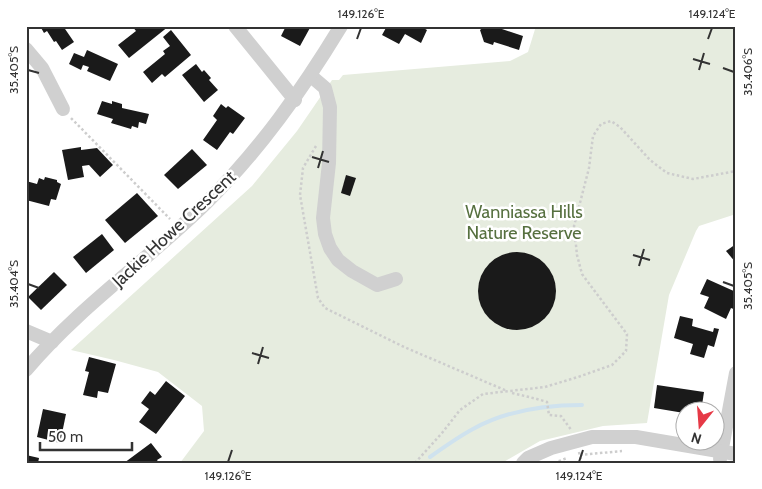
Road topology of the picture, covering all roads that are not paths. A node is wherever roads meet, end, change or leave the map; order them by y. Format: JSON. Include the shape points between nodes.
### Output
{"nodes":[{"id":1,"x":235,"y":26,"type":"edge"},
{"id":2,"x":341,"y":26,"type":"edge"},
{"id":3,"x":26,"y":49,"type":"edge"},
{"id":4,"x":311,"y":76,"type":"junction"},
{"id":5,"x":295,"y":100,"type":"junction"},
{"id":6,"x":63,"y":109,"type":"road end"},
{"id":7,"x":396,"y":278,"type":"dead end"},
{"id":8,"x":26,"y":331,"type":"edge"},
{"id":9,"x":52,"y":342,"type":"junction"},
{"id":10,"x":26,"y":370,"type":"edge"},
{"id":11,"x":736,"y":373,"type":"edge"},
{"id":12,"x":631,"y":444,"type":"junction"},
{"id":13,"x":726,"y":455,"type":"edge"},
{"id":14,"x":736,"y":462,"type":"edge"},
{"id":15,"x":523,"y":463,"type":"edge"},
{"id":16,"x":538,"y":463,"type":"edge"}],
"edges":[{"from":1,"to":5,"type":"street"},
{"from":2,"to":4,"type":"street","name":"Jackie Howe Crescent"},
{"from":3,"to":6,"type":"street","via":[[42,68]]},
{"from":4,"to":5,"type":"street","name":"Jackie Howe Crescent"},
{"from":4,"to":7,"type":"street","via":[[325,88],[330,107],[329,163],[323,218],[330,248],[338,260],[377,285]]},
{"from":5,"to":9,"type":"street","name":"Jackie Howe Crescent","via":[[243,164],[205,204]]},
{"from":8,"to":9,"type":"street"},
{"from":9,"to":10,"type":"street","name":"Jackie Howe Crescent"},
{"from":11,"to":13,"type":"street"},
{"from":12,"to":13,"type":"street"},
{"from":12,"to":15,"type":"street","via":[[592,437],[551,448]]},
{"from":12,"to":16,"type":"street","via":[[593,445]]},
{"from":13,"to":14,"type":"street"}]}
